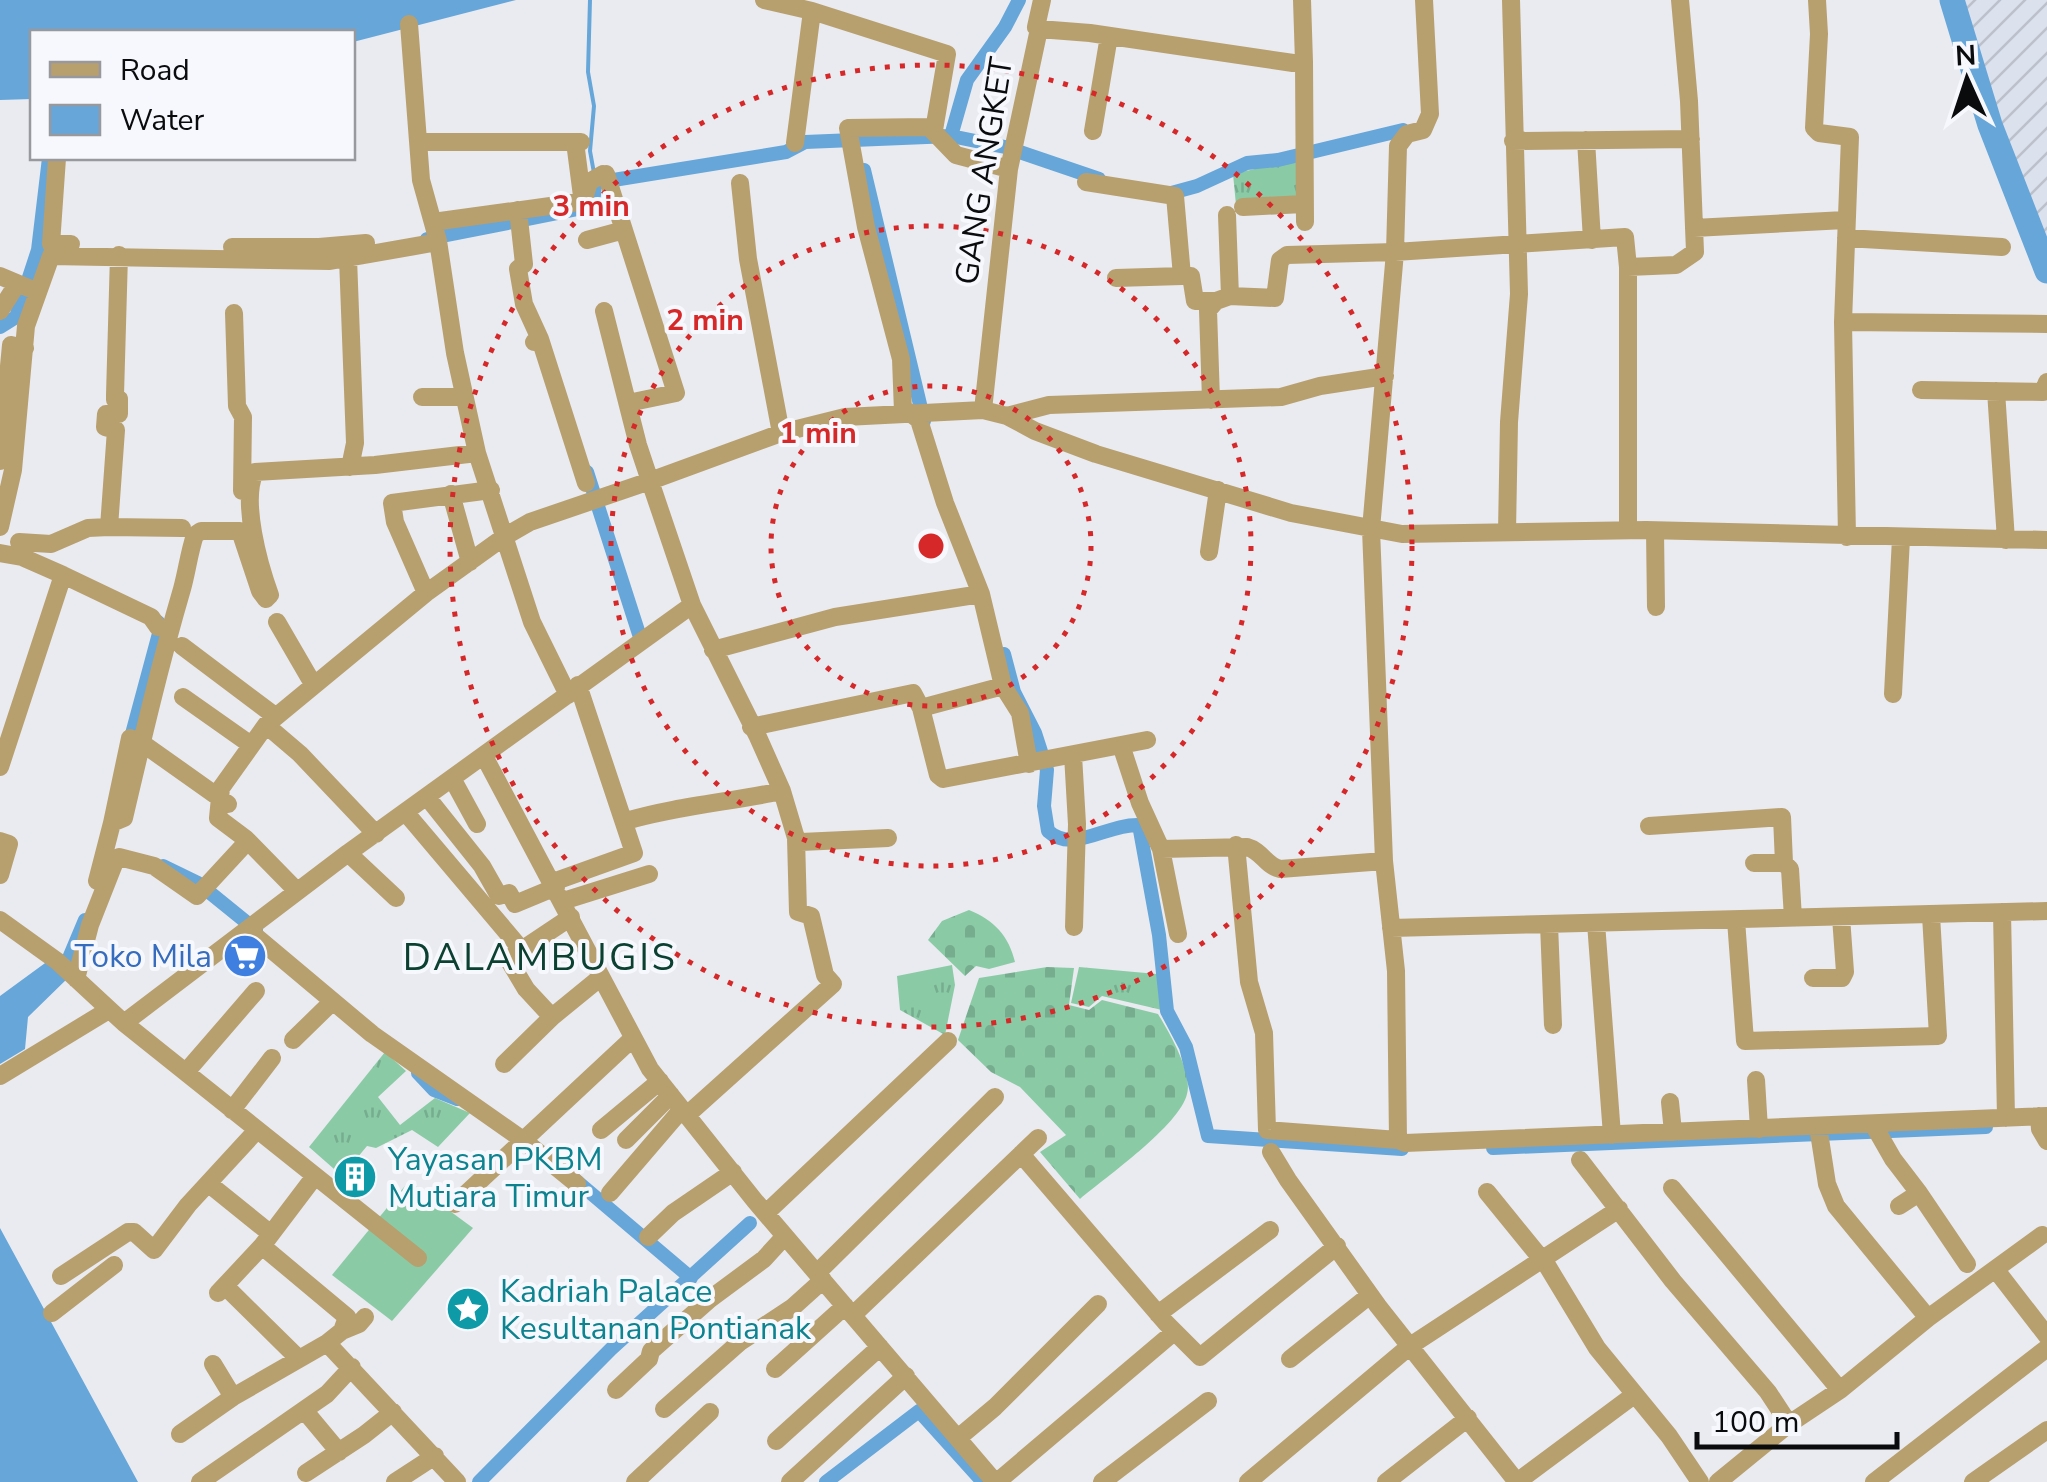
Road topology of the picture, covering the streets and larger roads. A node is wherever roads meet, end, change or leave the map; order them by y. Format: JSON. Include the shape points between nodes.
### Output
{"nodes":[{"id":1,"x":764,"y":0,"type":"edge"},
{"id":2,"x":1042,"y":0,"type":"edge"},
{"id":3,"x":1302,"y":0,"type":"edge"},
{"id":4,"x":1424,"y":0,"type":"edge"},
{"id":5,"x":1511,"y":0,"type":"edge"},
{"id":6,"x":1680,"y":0,"type":"edge"},
{"id":7,"x":1817,"y":0,"type":"edge"},
{"id":8,"x":812,"y":12,"type":"junction"},
{"id":9,"x":409,"y":24,"type":"dead end"},
{"id":10,"x":1040,"y":29,"type":"junction"},
{"id":11,"x":1109,"y":36,"type":"junction"},
{"id":12,"x":1304,"y":62,"type":"junction"},
{"id":13,"x":1094,"y":131,"type":"dead end"},
{"id":14,"x":938,"y":135,"type":"junction"},
{"id":15,"x":1692,"y":139,"type":"junction"},
{"id":16,"x":1586,"y":140,"type":"junction"},
{"id":17,"x":1513,"y":141,"type":"junction"},
{"id":18,"x":418,"y":142,"type":"junction"},
{"id":19,"x":794,"y":144,"type":"dead end"},
{"id":20,"x":1012,"y":157,"type":"junction"},
{"id":21,"x":57,"y":160,"type":"edge"},
{"id":22,"x":1086,"y":182,"type":"dead end"},
{"id":23,"x":740,"y":183,"type":"dead end"},
{"id":24,"x":592,"y":188,"type":"junction"},
{"id":25,"x":518,"y":210,"type":"junction"},
{"id":26,"x":1694,"y":228,"type":"junction"},
{"id":27,"x":1845,"y":229,"type":"junction"},
{"id":28,"x":624,"y":230,"type":"junction"},
{"id":29,"x":436,"y":234,"type":"junction"},
{"id":30,"x":587,"y":240,"type":"dead end"},
{"id":31,"x":1592,"y":240,"type":"junction"},
{"id":32,"x":403,"y":243,"type":"junction"},
{"id":33,"x":1517,"y":245,"type":"junction"},
{"id":34,"x":2002,"y":247,"type":"dead end"},
{"id":35,"x":51,"y":250,"type":"junction"},
{"id":36,"x":172,"y":252,"type":"junction"},
{"id":37,"x":1395,"y":252,"type":"junction"},
{"id":38,"x":254,"y":253,"type":"junction"},
{"id":39,"x":119,"y":255,"type":"junction"},
{"id":40,"x":344,"y":259,"type":"junction"},
{"id":41,"x":1628,"y":268,"type":"junction"},
{"id":42,"x":1182,"y":276,"type":"junction"},
{"id":43,"x":1116,"y":278,"type":"dead end"},
{"id":44,"x":8,"y":280,"type":"edge"},
{"id":45,"x":38,"y":292,"type":"junction"},
{"id":46,"x":1223,"y":299,"type":"junction"},
{"id":47,"x":0,"y":311,"type":"edge"},
{"id":48,"x":604,"y":311,"type":"dead end"},
{"id":49,"x":234,"y":312,"type":"dead end"},
{"id":50,"x":1843,"y":322,"type":"junction"},
{"id":51,"x":2047,"y":324,"type":"edge"},
{"id":52,"x":1385,"y":376,"type":"junction"},
{"id":53,"x":2047,"y":382,"type":"edge"},
{"id":54,"x":1921,"y":390,"type":"dead end"},
{"id":55,"x":1996,"y":391,"type":"junction"},
{"id":56,"x":422,"y":397,"type":"dead end"},
{"id":57,"x":464,"y":397,"type":"junction"},
{"id":58,"x":1211,"y":400,"type":"junction"},
{"id":59,"x":628,"y":403,"type":"junction"},
{"id":60,"x":983,"y":410,"type":"junction"},
{"id":61,"x":915,"y":411,"type":"junction"},
{"id":62,"x":1007,"y":416,"type":"junction"},
{"id":63,"x":781,"y":433,"type":"junction"},
{"id":64,"x":10,"y":438,"type":"junction"},
{"id":65,"x":476,"y":453,"type":"junction"},
{"id":66,"x":0,"y":461,"type":"edge"},
{"id":67,"x":350,"y":466,"type":"junction"},
{"id":68,"x":650,"y":480,"type":"junction"},
{"id":69,"x":491,"y":490,"type":"junction"},
{"id":70,"x":1218,"y":490,"type":"junction"},
{"id":71,"x":593,"y":493,"type":"junction"},
{"id":72,"x":451,"y":494,"type":"junction"},
{"id":73,"x":248,"y":504,"type":"junction"},
{"id":74,"x":0,"y":527,"type":"edge"},
{"id":75,"x":109,"y":527,"type":"junction"},
{"id":76,"x":182,"y":528,"type":"dead end"},
{"id":77,"x":1370,"y":529,"type":"junction"},
{"id":78,"x":1628,"y":530,"type":"junction"},
{"id":79,"x":1655,"y":531,"type":"junction"},
{"id":80,"x":1508,"y":532,"type":"junction"},
{"id":81,"x":504,"y":537,"type":"junction"},
{"id":82,"x":1847,"y":537,"type":"junction"},
{"id":83,"x":1902,"y":538,"type":"junction"},
{"id":84,"x":2006,"y":540,"type":"junction"},
{"id":85,"x":2047,"y":540,"type":"edge"},
{"id":86,"x":22,"y":547,"type":"junction"},
{"id":87,"x":1210,"y":552,"type":"dead end"},
{"id":88,"x":0,"y":553,"type":"edge"},
{"id":89,"x":470,"y":562,"type":"junction"},
{"id":90,"x":63,"y":575,"type":"junction"},
{"id":91,"x":426,"y":594,"type":"junction"},
{"id":92,"x":981,"y":594,"type":"junction"},
{"id":93,"x":692,"y":605,"type":"junction"},
{"id":94,"x":1656,"y":607,"type":"dead end"},
{"id":95,"x":277,"y":622,"type":"dead end"},
{"id":96,"x":158,"y":628,"type":"dead end"},
{"id":97,"x":182,"y":646,"type":"dead end"},
{"id":98,"x":713,"y":650,"type":"junction"},
{"id":99,"x":313,"y":684,"type":"junction"},
{"id":100,"x":1003,"y":686,"type":"junction"},
{"id":101,"x":573,"y":690,"type":"junction"},
{"id":102,"x":1893,"y":694,"type":"dead end"},
{"id":103,"x":183,"y":696,"type":"dead end"},
{"id":104,"x":920,"y":708,"type":"junction"},
{"id":105,"x":270,"y":721,"type":"junction"},
{"id":106,"x":751,"y":727,"type":"junction"},
{"id":107,"x":1148,"y":740,"type":"dead end"},
{"id":108,"x":142,"y":743,"type":"junction"},
{"id":109,"x":251,"y":745,"type":"junction"},
{"id":110,"x":1122,"y":745,"type":"junction"},
{"id":111,"x":484,"y":756,"type":"junction"},
{"id":112,"x":1065,"y":756,"type":"junction"},
{"id":113,"x":1033,"y":763,"type":"junction"},
{"id":114,"x":0,"y":767,"type":"edge"},
{"id":115,"x":453,"y":780,"type":"junction"},
{"id":116,"x":782,"y":791,"type":"junction"},
{"id":117,"x":427,"y":797,"type":"junction"},
{"id":118,"x":224,"y":802,"type":"junction"},
{"id":119,"x":406,"y":813,"type":"junction"},
{"id":120,"x":626,"y":821,"type":"junction"},
{"id":121,"x":478,"y":824,"type":"dead end"},
{"id":122,"x":1649,"y":826,"type":"dead end"},
{"id":123,"x":376,"y":834,"type":"junction"},
{"id":124,"x":796,"y":838,"type":"junction"},
{"id":125,"x":888,"y":838,"type":"dead end"},
{"id":126,"x":0,"y":841,"type":"edge"},
{"id":127,"x":252,"y":845,"type":"junction"},
{"id":128,"x":1236,"y":846,"type":"junction"},
{"id":129,"x":1161,"y":849,"type":"junction"},
{"id":130,"x":348,"y":853,"type":"junction"},
{"id":131,"x":1384,"y":861,"type":"junction"},
{"id":132,"x":1754,"y":862,"type":"dead end"},
{"id":133,"x":1784,"y":863,"type":"junction"},
{"id":134,"x":0,"y":874,"type":"edge"},
{"id":135,"x":649,"y":874,"type":"dead end"},
{"id":136,"x":297,"y":891,"type":"junction"},
{"id":137,"x":560,"y":896,"type":"junction"},
{"id":138,"x":396,"y":898,"type":"dead end"},
{"id":139,"x":98,"y":905,"type":"junction"},
{"id":140,"x":2047,"y":911,"type":"edge"},
{"id":141,"x":2002,"y":912,"type":"junction"},
{"id":142,"x":1931,"y":915,"type":"junction"},
{"id":143,"x":1841,"y":917,"type":"junction"},
{"id":144,"x":1793,"y":918,"type":"junction"},
{"id":145,"x":0,"y":920,"type":"edge"},
{"id":146,"x":1736,"y":920,"type":"junction"},
{"id":147,"x":1596,"y":923,"type":"junction"},
{"id":148,"x":1549,"y":924,"type":"junction"},
{"id":149,"x":254,"y":926,"type":"junction"},
{"id":150,"x":1074,"y":926,"type":"dead end"},
{"id":151,"x":1391,"y":928,"type":"junction"},
{"id":152,"x":1178,"y":934,"type":"dead end"},
{"id":153,"x":521,"y":949,"type":"junction"},
{"id":154,"x":601,"y":977,"type":"junction"},
{"id":155,"x":74,"y":978,"type":"junction"},
{"id":156,"x":1813,"y":978,"type":"dead end"},
{"id":157,"x":256,"y":991,"type":"dead end"},
{"id":158,"x":332,"y":1002,"type":"junction"},
{"id":159,"x":107,"y":1010,"type":"junction"},
{"id":160,"x":552,"y":1017,"type":"junction"},
{"id":161,"x":124,"y":1024,"type":"junction"},
{"id":162,"x":1553,"y":1024,"type":"dead end"},
{"id":163,"x":633,"y":1038,"type":"junction"},
{"id":164,"x":293,"y":1040,"type":"dead end"},
{"id":165,"x":948,"y":1042,"type":"dead end"},
{"id":166,"x":272,"y":1058,"type":"dead end"},
{"id":167,"x":504,"y":1064,"type":"dead end"},
{"id":168,"x":186,"y":1072,"type":"junction"},
{"id":169,"x":0,"y":1076,"type":"edge"},
{"id":170,"x":1756,"y":1080,"type":"dead end"},
{"id":171,"x":995,"y":1097,"type":"dead end"},
{"id":172,"x":675,"y":1100,"type":"junction"},
{"id":173,"x":1670,"y":1102,"type":"dead end"},
{"id":174,"x":232,"y":1110,"type":"junction"},
{"id":175,"x":2043,"y":1116,"type":"edge"},
{"id":176,"x":2006,"y":1118,"type":"junction"},
{"id":177,"x":1874,"y":1124,"type":"junction"},
{"id":178,"x":1759,"y":1129,"type":"junction"},
{"id":179,"x":257,"y":1130,"type":"junction"},
{"id":180,"x":601,"y":1130,"type":"dead end"},
{"id":181,"x":1819,"y":1131,"type":"junction"},
{"id":182,"x":1674,"y":1132,"type":"junction"},
{"id":183,"x":1612,"y":1135,"type":"junction"},
{"id":184,"x":1038,"y":1138,"type":"dead end"},
{"id":185,"x":523,"y":1140,"type":"junction"},
{"id":186,"x":626,"y":1140,"type":"dead end"},
{"id":187,"x":1398,"y":1140,"type":"junction"},
{"id":188,"x":2047,"y":1142,"type":"edge"},
{"id":189,"x":1271,"y":1152,"type":"dead end"},
{"id":190,"x":1021,"y":1154,"type":"junction"},
{"id":191,"x":1580,"y":1160,"type":"dead end"},
{"id":192,"x":733,"y":1172,"type":"junction"},
{"id":193,"x":315,"y":1176,"type":"junction"},
{"id":194,"x":209,"y":1184,"type":"junction"},
{"id":195,"x":577,"y":1184,"type":"dead end"},
{"id":196,"x":1672,"y":1188,"type":"dead end"},
{"id":197,"x":1487,"y":1192,"type":"dead end"},
{"id":198,"x":1920,"y":1192,"type":"junction"},
{"id":199,"x":610,"y":1193,"type":"dead end"},
{"id":200,"x":454,"y":1204,"type":"dead end"},
{"id":201,"x":1899,"y":1206,"type":"dead end"},
{"id":202,"x":1619,"y":1209,"type":"junction"},
{"id":203,"x":766,"y":1213,"type":"junction"},
{"id":204,"x":1270,"y":1230,"type":"dead end"},
{"id":205,"x":2042,"y":1235,"type":"dead end"},
{"id":206,"x":786,"y":1236,"type":"junction"},
{"id":207,"x":648,"y":1237,"type":"dead end"},
{"id":208,"x":266,"y":1240,"type":"junction"},
{"id":209,"x":1337,"y":1246,"type":"junction"},
{"id":210,"x":418,"y":1258,"type":"dead end"},
{"id":211,"x":1544,"y":1260,"type":"junction"},
{"id":212,"x":1967,"y":1264,"type":"dead end"},
{"id":213,"x":114,"y":1266,"type":"dead end"},
{"id":214,"x":1996,"y":1270,"type":"junction"},
{"id":215,"x":60,"y":1276,"type":"dead end"},
{"id":216,"x":820,"y":1277,"type":"junction"},
{"id":217,"x":1370,"y":1295,"type":"junction"},
{"id":218,"x":1098,"y":1304,"type":"dead end"},
{"id":219,"x":849,"y":1311,"type":"junction"},
{"id":220,"x":52,"y":1312,"type":"dead end"},
{"id":221,"x":1158,"y":1314,"type":"junction"},
{"id":222,"x":365,"y":1317,"type":"dead end"},
{"id":223,"x":1928,"y":1318,"type":"junction"},
{"id":224,"x":1174,"y":1332,"type":"junction"},
{"id":225,"x":2047,"y":1336,"type":"edge"},
{"id":226,"x":334,"y":1337,"type":"junction"},
{"id":227,"x":1410,"y":1346,"type":"junction"},
{"id":228,"x":880,"y":1348,"type":"junction"},
{"id":229,"x":2047,"y":1348,"type":"edge"},
{"id":230,"x":298,"y":1359,"type":"junction"},
{"id":231,"x":1290,"y":1359,"type":"dead end"},
{"id":232,"x":212,"y":1364,"type":"dead end"},
{"id":233,"x":352,"y":1367,"type":"junction"},
{"id":234,"x":775,"y":1369,"type":"dead end"},
{"id":235,"x":906,"y":1376,"type":"junction"},
{"id":236,"x":616,"y":1390,"type":"dead end"},
{"id":237,"x":1840,"y":1390,"type":"junction"},
{"id":238,"x":1634,"y":1395,"type":"junction"},
{"id":239,"x":233,"y":1397,"type":"junction"},
{"id":240,"x":1208,"y":1401,"type":"dead end"},
{"id":241,"x":664,"y":1409,"type":"dead end"},
{"id":242,"x":304,"y":1410,"type":"junction"},
{"id":243,"x":393,"y":1412,"type":"junction"},
{"id":244,"x":710,"y":1412,"type":"dead end"},
{"id":245,"x":1468,"y":1418,"type":"junction"},
{"id":246,"x":1790,"y":1424,"type":"junction"},
{"id":247,"x":2047,"y":1430,"type":"edge"},
{"id":248,"x":180,"y":1434,"type":"dead end"},
{"id":249,"x":958,"y":1438,"type":"junction"},
{"id":250,"x":776,"y":1442,"type":"dead end"},
{"id":251,"x":338,"y":1452,"type":"junction"},
{"id":252,"x":435,"y":1456,"type":"junction"},
{"id":253,"x":306,"y":1473,"type":"dead end"},
{"id":254,"x":211,"y":1479,"type":"edge"},
{"id":255,"x":992,"y":1481,"type":"edge"},
{"id":256,"x":1721,"y":1481,"type":"edge"},
{"id":257,"x":395,"y":1482,"type":"edge"},
{"id":258,"x":457,"y":1482,"type":"edge"},
{"id":259,"x":635,"y":1482,"type":"edge"},
{"id":260,"x":790,"y":1482,"type":"edge"},
{"id":261,"x":1102,"y":1482,"type":"edge"},
{"id":262,"x":1248,"y":1482,"type":"edge"},
{"id":263,"x":1386,"y":1482,"type":"edge"},
{"id":264,"x":1517,"y":1482,"type":"edge"},
{"id":265,"x":1700,"y":1482,"type":"edge"},
{"id":266,"x":1874,"y":1482,"type":"edge"},
{"id":267,"x":1974,"y":1482,"type":"edge"}],
"edges":[{"from":1,"to":8,"type":"street"},
{"from":2,"to":10,"type":"street"},
{"from":3,"to":12,"type":"street"},
{"from":4,"to":37,"type":"street","via":[[1430,114],[1423,130],[1406,134],[1398,146]]},
{"from":5,"to":17,"type":"street"},
{"from":6,"to":15,"type":"street"},
{"from":7,"to":27,"type":"street","via":[[1814,128],[1850,137]]},
{"from":8,"to":14,"type":"street","via":[[947,54]]},
{"from":8,"to":19,"type":"street"},
{"from":9,"to":18,"type":"street"},
{"from":10,"to":11,"type":"street","name":"GANG ANGKET"},
{"from":10,"to":20,"type":"street","name":"GANG ANGKET"},
{"from":11,"to":12,"type":"street","name":"GANG ANGKET"},
{"from":11,"to":13,"type":"street"},
{"from":12,"to":46,"type":"street","via":[[1304,213],[1235,211]]},
{"from":14,"to":20,"type":"street","via":[[956,155]]},
{"from":14,"to":61,"type":"street","via":[[929,127],[853,126],[848,137]]},
{"from":15,"to":16,"type":"street"},
{"from":15,"to":26,"type":"street"},
{"from":16,"to":17,"type":"street"},
{"from":16,"to":31,"type":"street"},
{"from":17,"to":33,"type":"street"},
{"from":18,"to":24,"type":"street","via":[[578,142]]},
{"from":18,"to":29,"type":"street"},
{"from":20,"to":60,"type":"street","name":"GANG ANGKET"},
{"from":21,"to":35,"type":"street"},
{"from":22,"to":42,"type":"street","via":[[1175,196]]},
{"from":23,"to":63,"type":"street"},
{"from":24,"to":25,"type":"street"},
{"from":24,"to":28,"type":"street"},
{"from":25,"to":29,"type":"street"},
{"from":25,"to":71,"type":"street","via":[[524,304]]},
{"from":26,"to":27,"type":"street"},
{"from":26,"to":41,"type":"street","via":[[1695,252],[1687,260]]},
{"from":27,"to":34,"type":"street"},
{"from":27,"to":50,"type":"street"},
{"from":28,"to":30,"type":"street"},
{"from":28,"to":59,"type":"street","via":[[676,393]]},
{"from":29,"to":32,"type":"street"},
{"from":29,"to":57,"type":"street"},
{"from":31,"to":33,"type":"street"},
{"from":31,"to":41,"type":"street","via":[[1625,237]]},
{"from":32,"to":38,"type":"street"},
{"from":32,"to":40,"type":"street"},
{"from":33,"to":37,"type":"street"},
{"from":33,"to":80,"type":"street"},
{"from":35,"to":36,"type":"street"},
{"from":35,"to":39,"type":"street"},
{"from":35,"to":45,"type":"street"},
{"from":36,"to":38,"type":"street"},
{"from":36,"to":39,"type":"street"},
{"from":37,"to":46,"type":"street","via":[[1287,255],[1280,260],[1275,298]]},
{"from":37,"to":52,"type":"street"},
{"from":38,"to":40,"type":"street"},
{"from":39,"to":75,"type":"street","via":[[119,414],[106,414],[105,427],[116,430]]},
{"from":40,"to":67,"type":"street","via":[[355,443]]},
{"from":41,"to":78,"type":"street"},
{"from":42,"to":43,"type":"street"},
{"from":42,"to":46,"type":"street","via":[[1192,276],[1194,300]]},
{"from":44,"to":45,"type":"street"},
{"from":44,"to":47,"type":"street"},
{"from":45,"to":64,"type":"street","via":[[18,347]]},
{"from":46,"to":58,"type":"street","via":[[1208,314]]},
{"from":48,"to":59,"type":"street"},
{"from":49,"to":73,"type":"street"},
{"from":50,"to":51,"type":"street"},
{"from":50,"to":82,"type":"street"},
{"from":52,"to":58,"type":"street","via":[[1281,397]]},
{"from":52,"to":77,"type":"street"},
{"from":53,"to":55,"type":"street","via":[[2043,392]]},
{"from":54,"to":55,"type":"street"},
{"from":55,"to":84,"type":"street"},
{"from":56,"to":57,"type":"street"},
{"from":57,"to":65,"type":"street"},
{"from":58,"to":62,"type":"street","via":[[1049,405]]},
{"from":59,"to":68,"type":"street"},
{"from":60,"to":61,"type":"street"},
{"from":60,"to":62,"type":"street"},
{"from":61,"to":63,"type":"street","via":[[846,416]]},
{"from":61,"to":92,"type":"street"},
{"from":62,"to":70,"type":"street","via":[[1096,454]]},
{"from":63,"to":68,"type":"street"},
{"from":64,"to":66,"type":"street"},
{"from":64,"to":74,"type":"street"},
{"from":65,"to":67,"type":"street"},
{"from":65,"to":69,"type":"street"},
{"from":67,"to":73,"type":"street","via":[[256,472]]},
{"from":68,"to":71,"type":"street"},
{"from":68,"to":93,"type":"street"},
{"from":69,"to":72,"type":"street"},
{"from":69,"to":81,"type":"street"},
{"from":70,"to":77,"type":"street"},
{"from":70,"to":87,"type":"street"},
{"from":71,"to":81,"type":"street"},
{"from":72,"to":89,"type":"street"},
{"from":72,"to":91,"type":"street","via":[[392,504]]},
{"from":73,"to":108,"type":"street","via":[[268,598],[260,592],[240,531],[196,536]]},
{"from":75,"to":76,"type":"street"},
{"from":75,"to":86,"type":"street"},
{"from":77,"to":80,"type":"street","via":[[1414,535]]},
{"from":77,"to":131,"type":"street"},
{"from":78,"to":79,"type":"street"},
{"from":78,"to":80,"type":"street"},
{"from":79,"to":82,"type":"street"},
{"from":79,"to":94,"type":"street"},
{"from":81,"to":89,"type":"street"},
{"from":81,"to":101,"type":"street","via":[[532,622]]},
{"from":82,"to":83,"type":"street"},
{"from":83,"to":84,"type":"street"},
{"from":83,"to":102,"type":"street"},
{"from":84,"to":85,"type":"street"},
{"from":86,"to":88,"type":"street"},
{"from":86,"to":90,"type":"street"},
{"from":89,"to":91,"type":"street"},
{"from":90,"to":96,"type":"street","via":[[151,617]]},
{"from":90,"to":114,"type":"street"},
{"from":91,"to":99,"type":"street"},
{"from":92,"to":98,"type":"street","via":[[836,617]]},
{"from":92,"to":100,"type":"street"},
{"from":93,"to":98,"type":"street"},
{"from":93,"to":101,"type":"street"},
{"from":95,"to":99,"type":"street"},
{"from":97,"to":105,"type":"street"},
{"from":98,"to":106,"type":"street"},
{"from":99,"to":105,"type":"street"},
{"from":100,"to":104,"type":"street"},
{"from":100,"to":113,"type":"street","via":[[1020,712]]},
{"from":101,"to":111,"type":"street"},
{"from":101,"to":120,"type":"street"},
{"from":103,"to":109,"type":"street"},
{"from":104,"to":106,"type":"street","via":[[910,692]]},
{"from":104,"to":113,"type":"street","via":[[940,779]]},
{"from":105,"to":109,"type":"street"},
{"from":105,"to":123,"type":"street"},
{"from":106,"to":116,"type":"street"},
{"from":107,"to":110,"type":"street"},
{"from":108,"to":118,"type":"street"},
{"from":108,"to":139,"type":"street","via":[[130,738],[90,902]]},
{"from":109,"to":118,"type":"street","via":[[221,788]]},
{"from":110,"to":112,"type":"street"},
{"from":110,"to":129,"type":"street"},
{"from":111,"to":115,"type":"street"},
{"from":111,"to":137,"type":"street"},
{"from":112,"to":113,"type":"street"},
{"from":112,"to":150,"type":"street","via":[[1077,839]]},
{"from":115,"to":117,"type":"street"},
{"from":115,"to":121,"type":"street"},
{"from":116,"to":120,"type":"street"},
{"from":116,"to":124,"type":"street"},
{"from":117,"to":119,"type":"street"},
{"from":117,"to":137,"type":"street","via":[[499,896],[508,893],[515,904]]},
{"from":118,"to":127,"type":"street","via":[[218,818]]},
{"from":119,"to":123,"type":"street"},
{"from":119,"to":153,"type":"street"},
{"from":120,"to":137,"type":"street","via":[[634,854]]},
{"from":122,"to":133,"type":"street","via":[[1782,817]]},
{"from":123,"to":130,"type":"street"},
{"from":124,"to":125,"type":"street"},
{"from":124,"to":172,"type":"street","via":[[798,912],[811,916],[825,975],[834,984]]},
{"from":126,"to":134,"type":"street","via":[[9,844]]},
{"from":127,"to":136,"type":"street"},
{"from":127,"to":139,"type":"street","via":[[245,844],[205,889],[191,894],[154,866],[119,857]]},
{"from":128,"to":129,"type":"street"},
{"from":128,"to":131,"type":"street","via":[[1259,850],[1276,868]]},
{"from":128,"to":187,"type":"street","via":[[1250,982],[1264,1032],[1267,1130]]},
{"from":129,"to":152,"type":"street"},
{"from":130,"to":136,"type":"street"},
{"from":130,"to":138,"type":"street"},
{"from":131,"to":151,"type":"street"},
{"from":132,"to":133,"type":"street"},
{"from":133,"to":144,"type":"street"},
{"from":135,"to":137,"type":"street"},
{"from":136,"to":149,"type":"street"},
{"from":137,"to":153,"type":"street"},
{"from":137,"to":154,"type":"street"},
{"from":139,"to":155,"type":"street"},
{"from":140,"to":141,"type":"street"},
{"from":141,"to":142,"type":"street"},
{"from":141,"to":176,"type":"street"},
{"from":142,"to":143,"type":"street"},
{"from":142,"to":146,"type":"street","via":[[1938,1036],[1745,1041]]},
{"from":143,"to":144,"type":"street"},
{"from":143,"to":156,"type":"street","via":[[1846,972],[1842,978]]},
{"from":144,"to":146,"type":"street"},
{"from":145,"to":155,"type":"street"},
{"from":146,"to":147,"type":"street"},
{"from":147,"to":148,"type":"street"},
{"from":147,"to":183,"type":"street"},
{"from":148,"to":151,"type":"street"},
{"from":148,"to":162,"type":"street"},
{"from":149,"to":158,"type":"street"},
{"from":149,"to":161,"type":"street"},
{"from":151,"to":187,"type":"street"},
{"from":153,"to":160,"type":"street","via":[[508,961]]},
{"from":154,"to":160,"type":"street"},
{"from":154,"to":163,"type":"street"},
{"from":155,"to":159,"type":"street"},
{"from":157,"to":168,"type":"street"},
{"from":158,"to":164,"type":"street"},
{"from":158,"to":185,"type":"street"},
{"from":159,"to":161,"type":"street"},
{"from":159,"to":169,"type":"street"},
{"from":160,"to":167,"type":"street"},
{"from":161,"to":168,"type":"street"},
{"from":163,"to":172,"type":"street"},
{"from":163,"to":185,"type":"street"},
{"from":165,"to":203,"type":"street"},
{"from":166,"to":174,"type":"street"},
{"from":168,"to":174,"type":"street"},
{"from":170,"to":178,"type":"street"},
{"from":171,"to":216,"type":"street"},
{"from":172,"to":180,"type":"street"},
{"from":172,"to":186,"type":"street"},
{"from":172,"to":192,"type":"street"},
{"from":172,"to":199,"type":"street"},
{"from":173,"to":182,"type":"street"},
{"from":174,"to":179,"type":"street"},
{"from":175,"to":176,"type":"street"},
{"from":175,"to":188,"type":"street","via":[[2040,1130]]},
{"from":176,"to":177,"type":"street"},
{"from":177,"to":181,"type":"street"},
{"from":177,"to":198,"type":"street"},
{"from":178,"to":181,"type":"street"},
{"from":178,"to":182,"type":"street"},
{"from":179,"to":193,"type":"street"},
{"from":179,"to":194,"type":"street"},
{"from":181,"to":223,"type":"street","via":[[1827,1184],[1843,1217]]},
{"from":182,"to":183,"type":"street"},
{"from":183,"to":187,"type":"street"},
{"from":184,"to":190,"type":"street"},
{"from":185,"to":195,"type":"street"},
{"from":185,"to":200,"type":"street"},
{"from":189,"to":209,"type":"street"},
{"from":190,"to":219,"type":"street"},
{"from":190,"to":221,"type":"street"},
{"from":191,"to":202,"type":"street"},
{"from":192,"to":203,"type":"street"},
{"from":192,"to":207,"type":"street"},
{"from":193,"to":208,"type":"street"},
{"from":193,"to":210,"type":"street"},
{"from":194,"to":208,"type":"street"},
{"from":194,"to":215,"type":"street","via":[[154,1250],[128,1232]]},
{"from":196,"to":237,"type":"street"},
{"from":197,"to":211,"type":"street"},
{"from":198,"to":201,"type":"street"},
{"from":198,"to":212,"type":"street"},
{"from":202,"to":211,"type":"street"},
{"from":202,"to":246,"type":"street"},
{"from":203,"to":206,"type":"street"},
{"from":204,"to":221,"type":"street"},
{"from":205,"to":214,"type":"street"},
{"from":206,"to":216,"type":"street"},
{"from":206,"to":236,"type":"street","via":[[651,1351]]},
{"from":208,"to":226,"type":"street","via":[[347,1318]]},
{"from":208,"to":230,"type":"street","via":[[222,1290]]},
{"from":209,"to":217,"type":"street"},
{"from":209,"to":224,"type":"street","via":[[1204,1356]]},
{"from":211,"to":227,"type":"street"},
{"from":211,"to":238,"type":"street"},
{"from":213,"to":220,"type":"street"},
{"from":214,"to":223,"type":"street"},
{"from":214,"to":225,"type":"street"},
{"from":216,"to":219,"type":"street"},
{"from":216,"to":241,"type":"street","via":[[793,1308],[740,1342]]},
{"from":217,"to":227,"type":"street"},
{"from":217,"to":231,"type":"street"},
{"from":218,"to":249,"type":"street"},
{"from":219,"to":228,"type":"street"},
{"from":219,"to":234,"type":"street"},
{"from":221,"to":224,"type":"street"},
{"from":222,"to":226,"type":"street"},
{"from":223,"to":237,"type":"street"},
{"from":224,"to":255,"type":"street"},
{"from":226,"to":230,"type":"street"},
{"from":226,"to":233,"type":"street"},
{"from":227,"to":245,"type":"street"},
{"from":227,"to":262,"type":"street"},
{"from":228,"to":235,"type":"street"},
{"from":228,"to":250,"type":"street"},
{"from":229,"to":266,"type":"street"},
{"from":230,"to":239,"type":"street"},
{"from":232,"to":239,"type":"street"},
{"from":233,"to":242,"type":"street"},
{"from":233,"to":243,"type":"street"},
{"from":235,"to":249,"type":"street"},
{"from":235,"to":260,"type":"street"},
{"from":237,"to":246,"type":"street"},
{"from":238,"to":264,"type":"street"},
{"from":238,"to":265,"type":"street"},
{"from":239,"to":248,"type":"street"},
{"from":240,"to":261,"type":"street"},
{"from":242,"to":251,"type":"street"},
{"from":242,"to":254,"type":"street"},
{"from":243,"to":251,"type":"street"},
{"from":243,"to":252,"type":"street"},
{"from":244,"to":259,"type":"street"},
{"from":245,"to":263,"type":"street"},
{"from":245,"to":264,"type":"street"},
{"from":246,"to":256,"type":"street"},
{"from":247,"to":267,"type":"street"},
{"from":249,"to":255,"type":"street"},
{"from":251,"to":253,"type":"street"},
{"from":252,"to":257,"type":"street"},
{"from":252,"to":258,"type":"street"}]}
